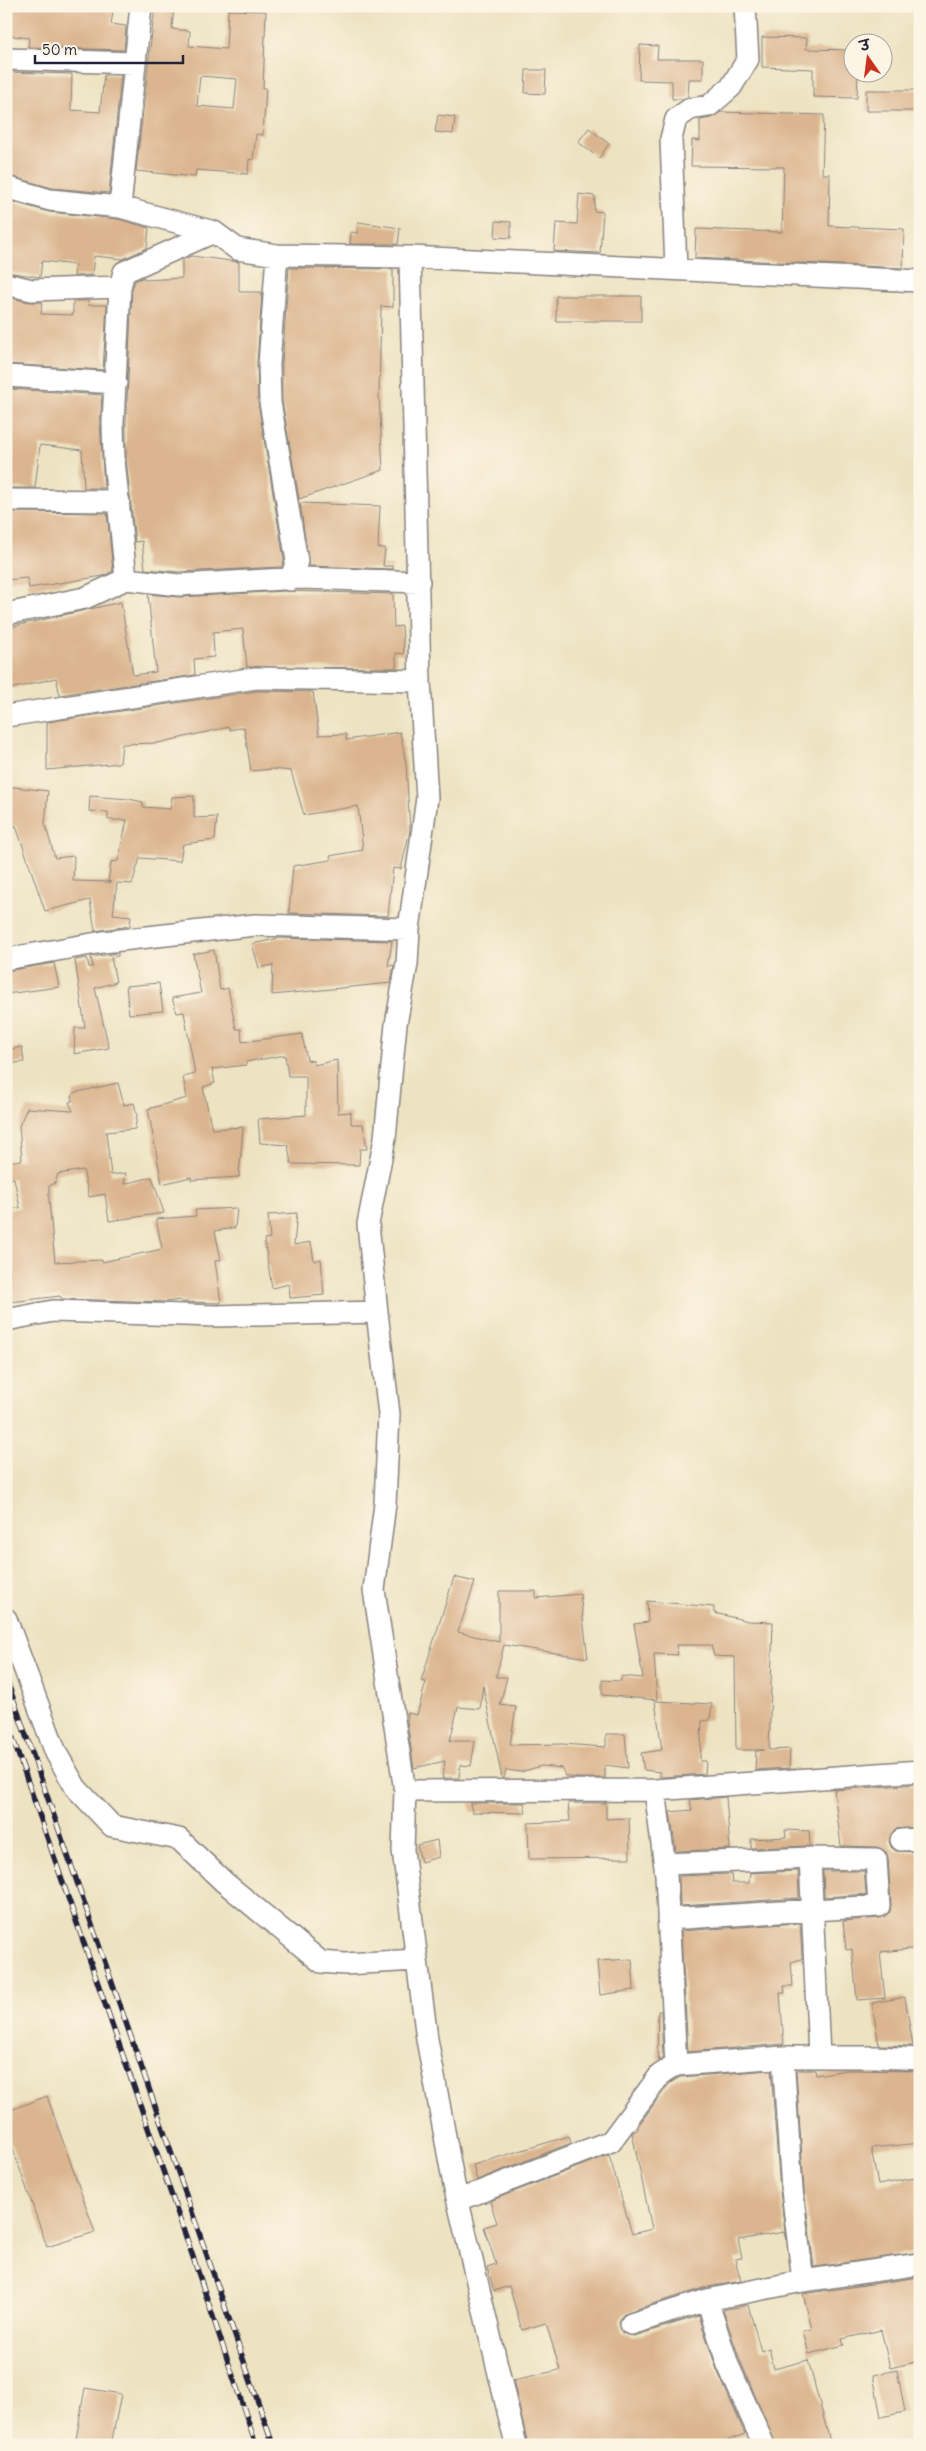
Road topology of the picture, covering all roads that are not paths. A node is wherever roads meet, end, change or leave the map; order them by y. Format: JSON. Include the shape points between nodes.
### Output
{"nodes":[{"id":1,"x":141,"y":6,"type":"edge"},
{"id":2,"x":745,"y":6,"type":"edge"},
{"id":3,"x":6,"y":59,"type":"edge"},
{"id":4,"x":135,"y":63,"type":"junction"},
{"id":5,"x":6,"y":187,"type":"edge"},
{"id":6,"x":120,"y":207,"type":"junction"},
{"id":7,"x":214,"y":232,"type":"junction"},
{"id":8,"x":277,"y":255,"type":"junction"},
{"id":9,"x":410,"y":257,"type":"junction"},
{"id":10,"x":676,"y":270,"type":"junction"},
{"id":11,"x":920,"y":281,"type":"edge"},
{"id":12,"x":6,"y":284,"type":"edge"},
{"id":13,"x":120,"y":287,"type":"junction"},
{"id":14,"x":6,"y":376,"type":"edge"},
{"id":15,"x":116,"y":383,"type":"junction"},
{"id":16,"x":6,"y":500,"type":"edge"},
{"id":17,"x":119,"y":501,"type":"junction"},
{"id":18,"x":126,"y":579,"type":"junction"},
{"id":19,"x":290,"y":580,"type":"junction"},
{"id":20,"x":419,"y":582,"type":"junction"},
{"id":21,"x":6,"y":614,"type":"edge"},
{"id":22,"x":420,"y":681,"type":"junction"},
{"id":23,"x":6,"y":716,"type":"edge"},
{"id":24,"x":409,"y":929,"type":"junction"},
{"id":25,"x":6,"y":959,"type":"edge"},
{"id":26,"x":377,"y":1312,"type":"junction"},
{"id":27,"x":6,"y":1320,"type":"edge"},
{"id":28,"x":6,"y":1619,"type":"edge"},
{"id":29,"x":920,"y":1771,"type":"edge"},
{"id":30,"x":655,"y":1790,"type":"junction"},
{"id":31,"x":405,"y":1791,"type":"junction"},
{"id":32,"x":810,"y":1858,"type":"junction"},
{"id":33,"x":665,"y":1864,"type":"junction"},
{"id":34,"x":812,"y":1909,"type":"junction"},
{"id":35,"x":668,"y":1919,"type":"junction"},
{"id":36,"x":417,"y":1960,"type":"junction"},
{"id":37,"x":783,"y":2057,"type":"junction"},
{"id":38,"x":819,"y":2057,"type":"junction"},
{"id":39,"x":920,"y":2060,"type":"edge"},
{"id":40,"x":676,"y":2064,"type":"junction"},
{"id":41,"x":459,"y":2200,"type":"junction"},
{"id":42,"x":920,"y":2264,"type":"edge"},
{"id":43,"x":803,"y":2282,"type":"junction"},
{"id":44,"x":707,"y":2300,"type":"junction"},
{"id":45,"x":631,"y":2324,"type":"dead end"},
{"id":46,"x":516,"y":2445,"type":"edge"},
{"id":47,"x":764,"y":2445,"type":"edge"}],
"edges":[{"from":1,"to":4,"type":"street"},
{"from":2,"to":10,"type":"street","via":[[748,59],[731,87],[709,106],[690,109],[676,119],[674,125],[671,175]]},
{"from":3,"to":4,"type":"street"},
{"from":4,"to":6,"type":"street"},
{"from":5,"to":6,"type":"street","via":[[50,200]]},
{"from":6,"to":7,"type":"street"},
{"from":7,"to":8,"type":"street","via":[[238,249]]},
{"from":7,"to":13,"type":"street","via":[[124,272]]},
{"from":8,"to":9,"type":"street"},
{"from":8,"to":19,"type":"street","via":[[269,364],[270,402],[297,561]]},
{"from":9,"to":10,"type":"street"},
{"from":9,"to":20,"type":"street"},
{"from":10,"to":11,"type":"street"},
{"from":12,"to":13,"type":"street","via":[[32,290]]},
{"from":13,"to":15,"type":"street"},
{"from":14,"to":15,"type":"street"},
{"from":15,"to":17,"type":"street","via":[[113,422]]},
{"from":16,"to":17,"type":"street"},
{"from":17,"to":18,"type":"street"},
{"from":18,"to":19,"type":"street","via":[[179,585]]},
{"from":18,"to":21,"type":"street","via":[[85,598]]},
{"from":19,"to":20,"type":"street"},
{"from":20,"to":22,"type":"street"},
{"from":22,"to":23,"type":"street","via":[[256,678]]},
{"from":22,"to":24,"type":"street","via":[[427,798]]},
{"from":24,"to":25,"type":"street","via":[[255,925],[102,942]]},
{"from":24,"to":26,"type":"street","via":[[407,964],[396,1024],[386,1138],[368,1224]]},
{"from":26,"to":27,"type":"street","via":[[216,1316],[53,1311]]},
{"from":26,"to":31,"type":"street","via":[[389,1414],[385,1504],[374,1590]]},
{"from":28,"to":36,"type":"street","via":[[56,1753],[76,1788],[112,1826],[179,1839],[224,1882],[321,1962]]},
{"from":29,"to":30,"type":"street"},
{"from":30,"to":31,"type":"street"},
{"from":30,"to":33,"type":"street"},
{"from":31,"to":36,"type":"street","via":[[403,1850]]},
{"from":32,"to":33,"type":"street"},
{"from":32,"to":34,"type":"street"},
{"from":32,"to":34,"type":"street","via":[[876,1859],[879,1906]]},
{"from":33,"to":35,"type":"street"},
{"from":34,"to":35,"type":"street"},
{"from":34,"to":38,"type":"street"},
{"from":35,"to":40,"type":"street"},
{"from":36,"to":41,"type":"street","via":[[427,2038]]},
{"from":37,"to":38,"type":"street"},
{"from":37,"to":40,"type":"street"},
{"from":37,"to":43,"type":"street","via":[[792,2190]]},
{"from":38,"to":39,"type":"street"},
{"from":40,"to":41,"type":"street","via":[[660,2075],[611,2141]]},
{"from":41,"to":46,"type":"street"},
{"from":42,"to":43,"type":"street"},
{"from":43,"to":44,"type":"street"},
{"from":44,"to":45,"type":"street"},
{"from":44,"to":47,"type":"street","via":[[728,2365]]}]}
